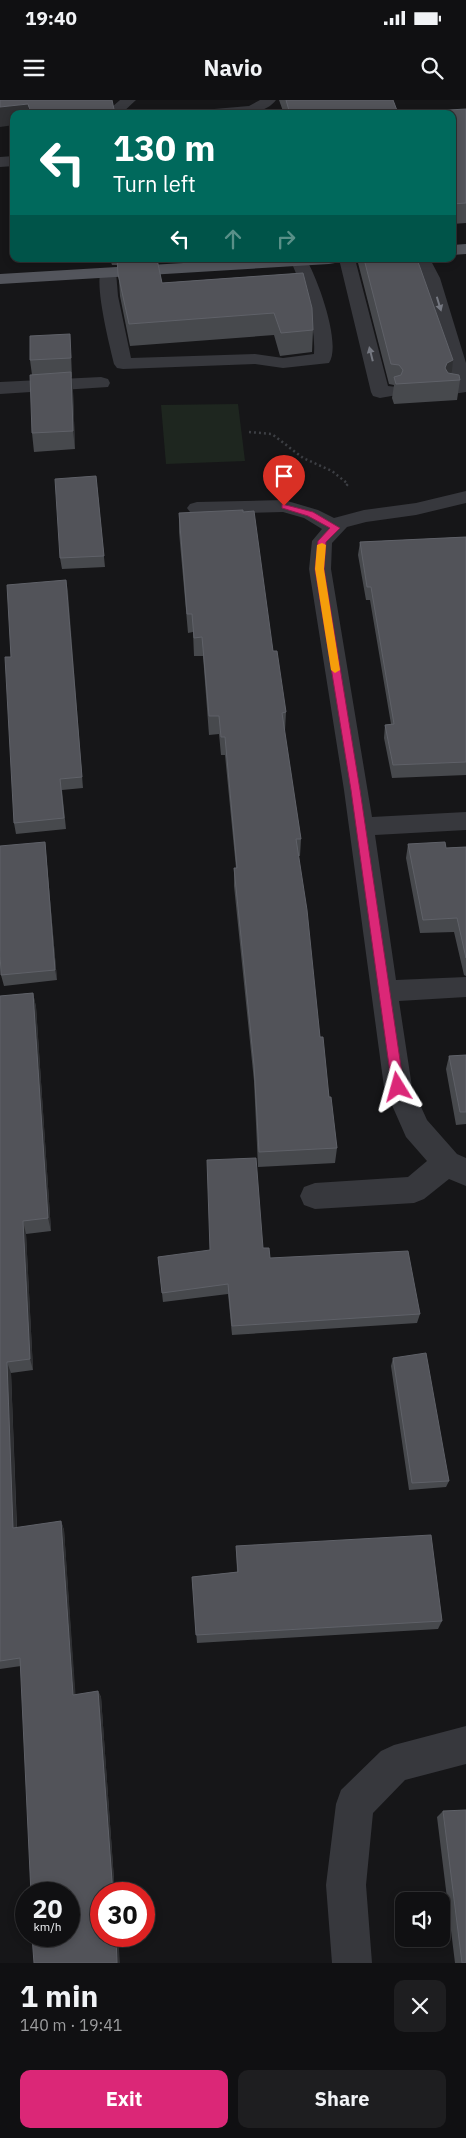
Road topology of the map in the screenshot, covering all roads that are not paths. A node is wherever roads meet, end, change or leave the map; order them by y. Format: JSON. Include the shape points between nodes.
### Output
{"nodes":[{"id":1,"x":129,"y":100,"type":"edge"},
{"id":2,"x":268,"y":100,"type":"edge"},
{"id":3,"x":116,"y":110,"type":"edge"},
{"id":4,"x":239,"y":110,"type":"edge"},
{"id":5,"x":242,"y":262,"type":"edge"},
{"id":6,"x":298,"y":262,"type":"edge"},
{"id":7,"x":348,"y":262,"type":"edge"},
{"id":8,"x":423,"y":262,"type":"edge"},
{"id":9,"x":185,"y":263,"type":"edge"},
{"id":10,"x":108,"y":272,"type":"junction"},
{"id":11,"x":0,"y":279,"type":"edge"},
{"id":12,"x":101,"y":383,"type":"dead end"},
{"id":13,"x":0,"y":388,"type":"edge"},
{"id":14,"x":453,"y":388,"type":"edge"},
{"id":15,"x":390,"y":391,"type":"dead end"},
{"id":16,"x":466,"y":497,"type":"edge"},
{"id":17,"x":197,"y":508,"type":"dead end"},
{"id":18,"x":329,"y":524,"type":"junction"},
{"id":19,"x":466,"y":821,"type":"edge"},
{"id":20,"x":360,"y":826,"type":"junction"},
{"id":21,"x":463,"y":987,"type":"dead end"},
{"id":22,"x":384,"y":992,"type":"junction"},
{"id":23,"x":457,"y":1168,"type":"edge"},
{"id":24,"x":315,"y":1196,"type":"dead end"},
{"id":25,"x":466,"y":1745,"type":"edge"},
{"id":26,"x":352,"y":1963,"type":"edge"}],
"edges":[{"from":1,"to":3,"type":"street"},
{"from":2,"to":4,"type":"street","via":[[265,105]]},
{"from":5,"to":9,"type":"main road"},
{"from":6,"to":10,"type":"street","via":[[313,291],[325,345],[324,359],[283,363],[255,359],[123,364],[109,296]]},
{"from":15,"to":7,"type":"street","one_way":true,"via":[[380,392]]},
{"from":8,"to":14,"type":"street","one_way":true,"via":[[464,387]]},
{"from":9,"to":10,"type":"main road"},
{"from":10,"to":11,"type":"main road"},
{"from":12,"to":13,"type":"street"},
{"from":16,"to":18,"type":"street"},
{"from":17,"to":18,"type":"street","via":[[284,506]]},
{"from":18,"to":20,"type":"street","via":[[322,541],[320,569]]},
{"from":19,"to":20,"type":"street"},
{"from":20,"to":22,"type":"street"},
{"from":21,"to":22,"type":"street"},
{"from":22,"to":23,"type":"street","via":[[398,1087],[416,1128]]},
{"from":23,"to":24,"type":"street","via":[[414,1190]]},
{"from":25,"to":26,"type":"street","via":[[394,1764],[355,1804],[346,1885]]}]}
